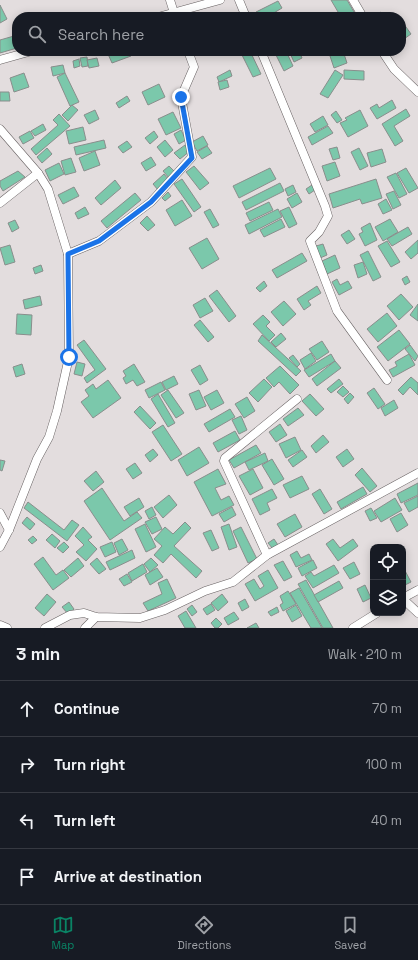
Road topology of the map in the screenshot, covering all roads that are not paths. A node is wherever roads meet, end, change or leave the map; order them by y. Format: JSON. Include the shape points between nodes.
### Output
{"nodes":[{"id":1,"x":170,"y":0,"type":"edge"},
{"id":2,"x":220,"y":0,"type":"edge"},
{"id":3,"x":239,"y":0,"type":"edge"},
{"id":4,"x":353,"y":0,"type":"edge"},
{"id":5,"x":174,"y":12,"type":"edge"},
{"id":6,"x":184,"y":12,"type":"edge"},
{"id":7,"x":244,"y":12,"type":"edge"},
{"id":8,"x":360,"y":12,"type":"edge"},
{"id":9,"x":14,"y":56,"type":"edge"},
{"id":10,"x":190,"y":56,"type":"edge"},
{"id":11,"x":263,"y":56,"type":"edge"},
{"id":12,"x":385,"y":56,"type":"edge"},
{"id":13,"x":0,"y":60,"type":"edge"},
{"id":14,"x":418,"y":92,"type":"edge"},
{"id":15,"x":0,"y":129,"type":"edge"},
{"id":16,"x":38,"y":172,"type":"junction"},
{"id":17,"x":0,"y":204,"type":"edge"},
{"id":18,"x":68,"y":254,"type":"junction"},
{"id":19,"x":388,"y":380,"type":"dead end"},
{"id":20,"x":297,"y":398,"type":"dead end"},
{"id":21,"x":418,"y":473,"type":"edge"},
{"id":22,"x":0,"y":513,"type":"edge"},
{"id":23,"x":9,"y":530,"type":"junction"},
{"id":24,"x":0,"y":547,"type":"edge"},
{"id":25,"x":267,"y":555,"type":"junction"},
{"id":26,"x":418,"y":590,"type":"edge"},
{"id":27,"x":406,"y":597,"type":"edge"},
{"id":28,"x":406,"y":602,"type":"edge"},
{"id":29,"x":418,"y":613,"type":"edge"},
{"id":30,"x":372,"y":616,"type":"edge"},
{"id":31,"x":96,"y":617,"type":"junction"},
{"id":32,"x":0,"y":625,"type":"edge"},
{"id":33,"x":7,"y":628,"type":"edge"},
{"id":34,"x":45,"y":628,"type":"edge"},
{"id":35,"x":85,"y":628,"type":"edge"},
{"id":36,"x":353,"y":628,"type":"edge"}],
"edges":[{"from":1,"to":5,"type":"street"},
{"from":2,"to":6,"type":"street"},
{"from":3,"to":7,"type":"street"},
{"from":4,"to":8,"type":"street"},
{"from":9,"to":13,"type":"street"},
{"from":10,"to":18,"type":"street","via":[[194,67],[181,97],[192,158],[151,202],[99,241]]},
{"from":11,"to":19,"type":"street","via":[[326,206],[328,216],[319,232],[310,241],[337,311]]},
{"from":12,"to":14,"type":"street","via":[[394,69]]},
{"from":15,"to":16,"type":"street"},
{"from":16,"to":17,"type":"street"},
{"from":16,"to":18,"type":"street","via":[[48,189]]},
{"from":18,"to":23,"type":"street","via":[[69,357],[58,411]]},
{"from":20,"to":25,"type":"street","via":[[224,461]]},
{"from":21,"to":25,"type":"street"},
{"from":22,"to":23,"type":"street"},
{"from":23,"to":24,"type":"street"},
{"from":25,"to":31,"type":"street","via":[[233,582],[205,591],[166,610],[140,618]]},
{"from":26,"to":27,"type":"street"},
{"from":28,"to":29,"type":"street"},
{"from":30,"to":36,"type":"street"},
{"from":31,"to":34,"type":"street","via":[[84,613],[70,615]]},
{"from":31,"to":35,"type":"street"},
{"from":32,"to":33,"type":"street"}]}
